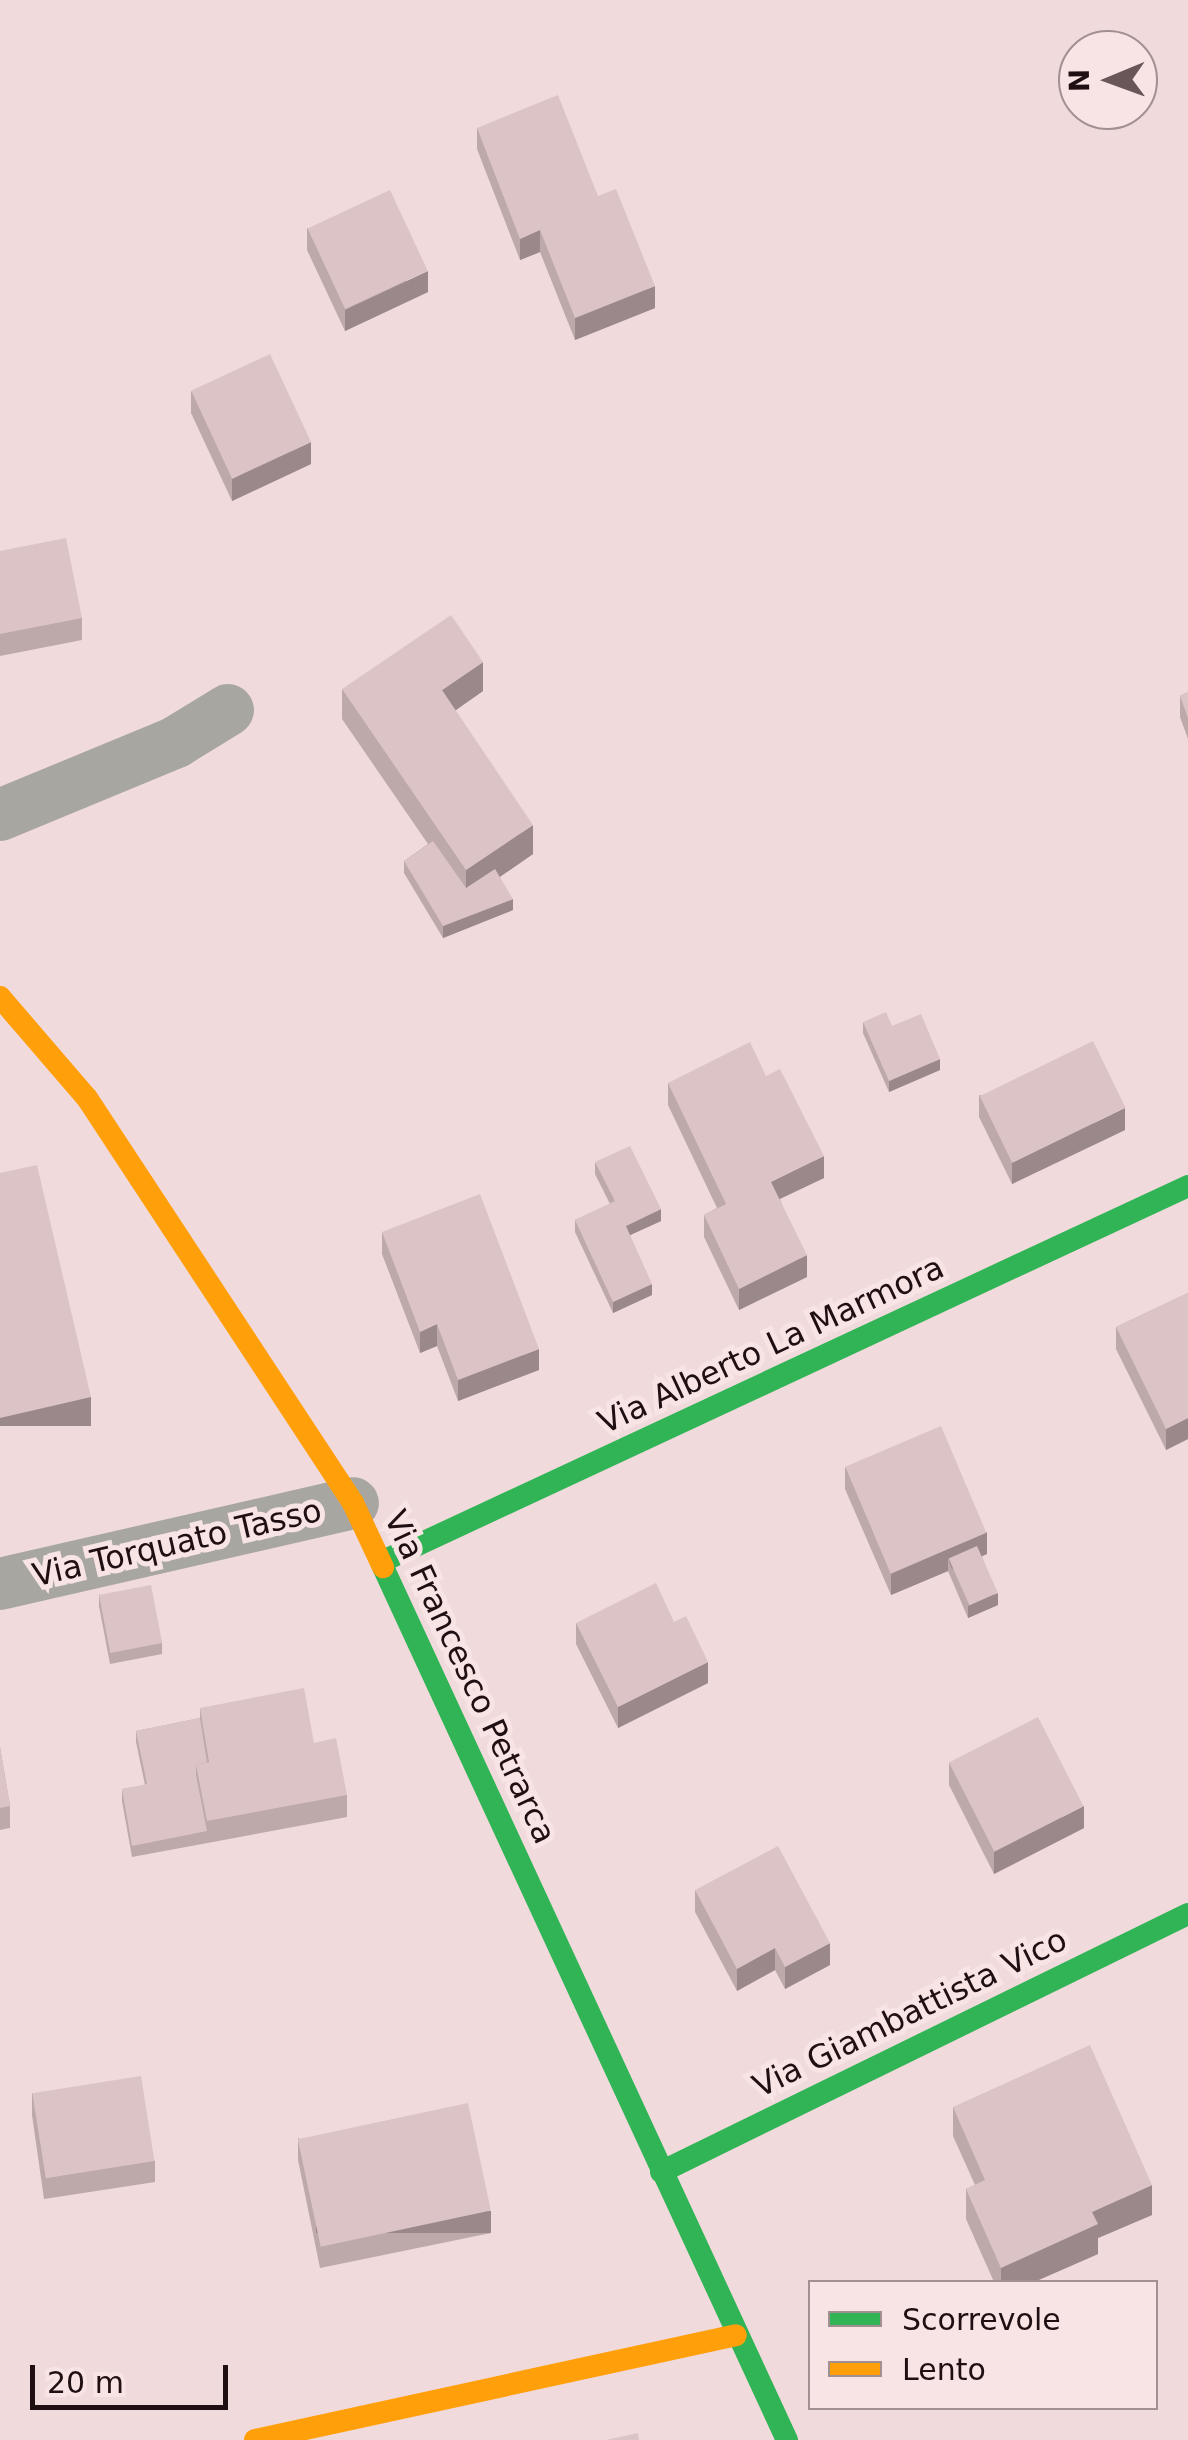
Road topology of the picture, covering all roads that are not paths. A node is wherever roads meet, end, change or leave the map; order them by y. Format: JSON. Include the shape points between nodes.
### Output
{"nodes":[{"id":1,"x":228,"y":710,"type":"dead end"},
{"id":2,"x":0,"y":814,"type":"edge"},
{"id":3,"x":0,"y":997,"type":"edge"},
{"id":4,"x":1188,"y":1186,"type":"edge"},
{"id":5,"x":354,"y":1503,"type":"junction"},
{"id":6,"x":381,"y":1562,"type":"junction"},
{"id":7,"x":0,"y":1584,"type":"edge"},
{"id":8,"x":1188,"y":1914,"type":"edge"},
{"id":9,"x":661,"y":2172,"type":"junction"},
{"id":10,"x":736,"y":2335,"type":"junction"},
{"id":11,"x":255,"y":2440,"type":"edge"},
{"id":12,"x":787,"y":2440,"type":"edge"}],
"edges":[{"from":1,"to":2,"type":"street","via":[[176,742]]},
{"from":3,"to":5,"type":"street","name":"Via Francesco Petrarca","via":[[86,1098]]},
{"from":4,"to":6,"type":"street","name":"Via Alberto La Marmora"},
{"from":5,"to":6,"type":"street","name":"Via Francesco Petrarca"},
{"from":5,"to":7,"type":"street","name":"Via Torquato Tasso"},
{"from":6,"to":9,"type":"street","name":"Via Francesco Petrarca"},
{"from":8,"to":9,"type":"street","name":"Via Giambattista Vico"},
{"from":9,"to":10,"type":"street","name":"Via Francesco Petrarca"},
{"from":10,"to":11,"type":"street"},
{"from":10,"to":12,"type":"street","name":"Via Francesco Petrarca"}]}
